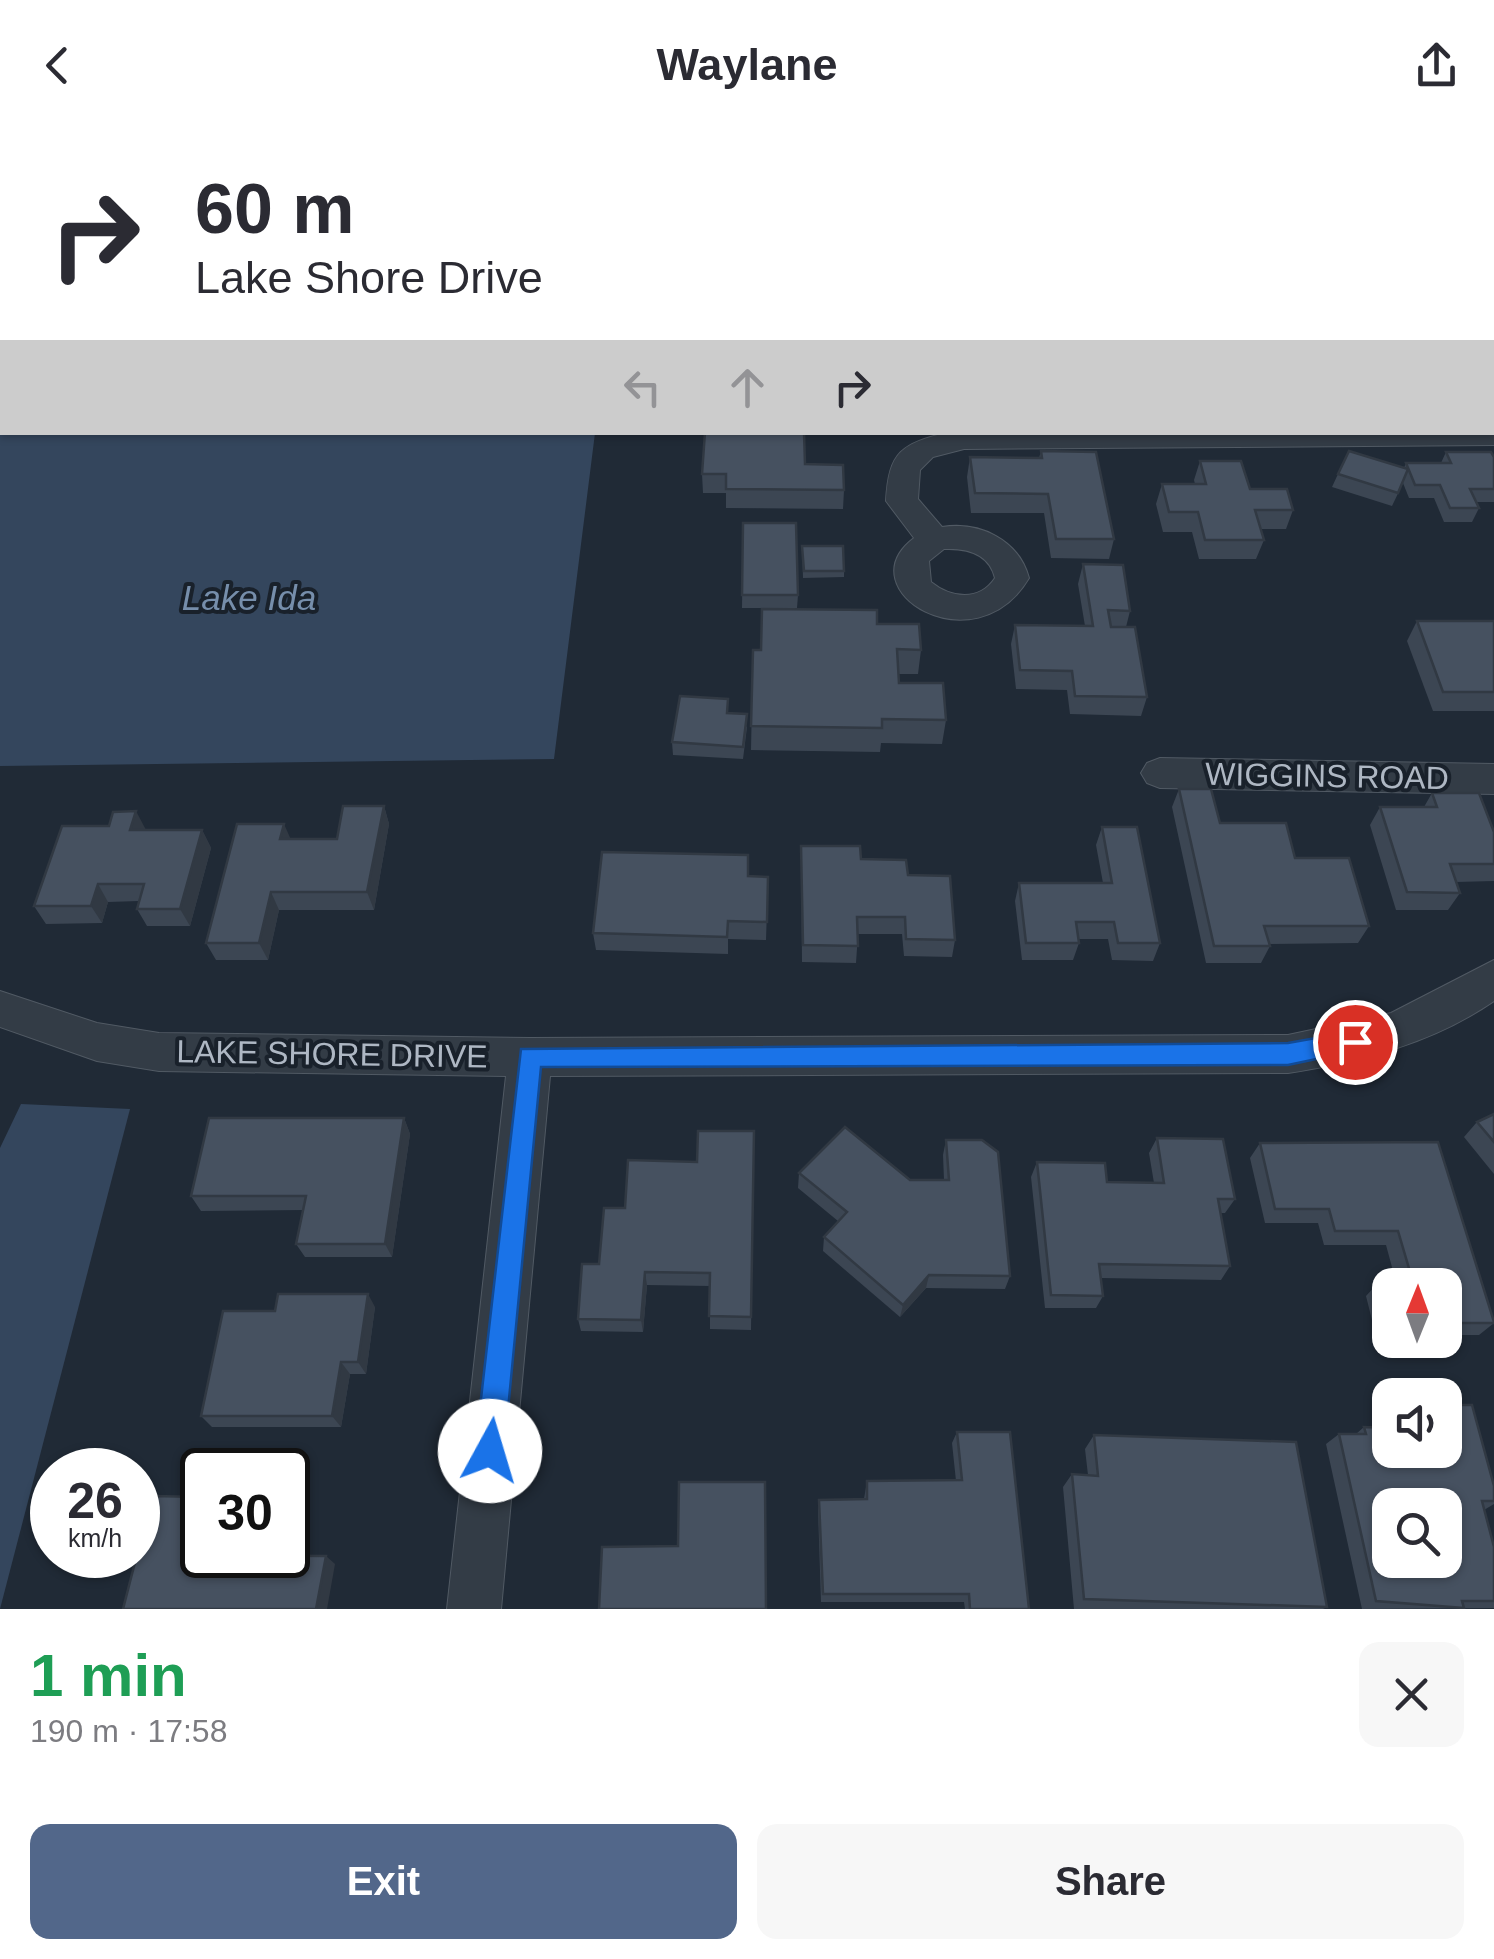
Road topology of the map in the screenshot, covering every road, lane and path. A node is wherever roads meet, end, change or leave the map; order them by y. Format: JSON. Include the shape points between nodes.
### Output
{"nodes":[{"id":1,"x":1494,"y":435,"type":"edge"},
{"id":2,"x":934,"y":540,"type":"dead end"},
{"id":3,"x":1160,"y":774,"type":"dead end"},
{"id":4,"x":1494,"y":779,"type":"edge"},
{"id":5,"x":1494,"y":978,"type":"edge"},
{"id":6,"x":0,"y":1009,"type":"edge"},
{"id":7,"x":530,"y":1056,"type":"junction"},
{"id":8,"x":474,"y":1609,"type":"edge"}],
"edges":[{"from":1,"to":2,"type":"street","via":[[964,439],[922,449],[904,468],[902,501]]},
{"from":3,"to":4,"type":"street","name":"WIGGINS ROAD"},
{"from":5,"to":7,"type":"street","name":"LAKE SHORE DRIVE","via":[[1450,1010],[1389,1034],[1288,1054]]},
{"from":6,"to":7,"type":"street","name":"LAKE SHORE DRIVE","via":[[97,1042],[159,1052]]},
{"from":7,"to":8,"type":"street"}]}
